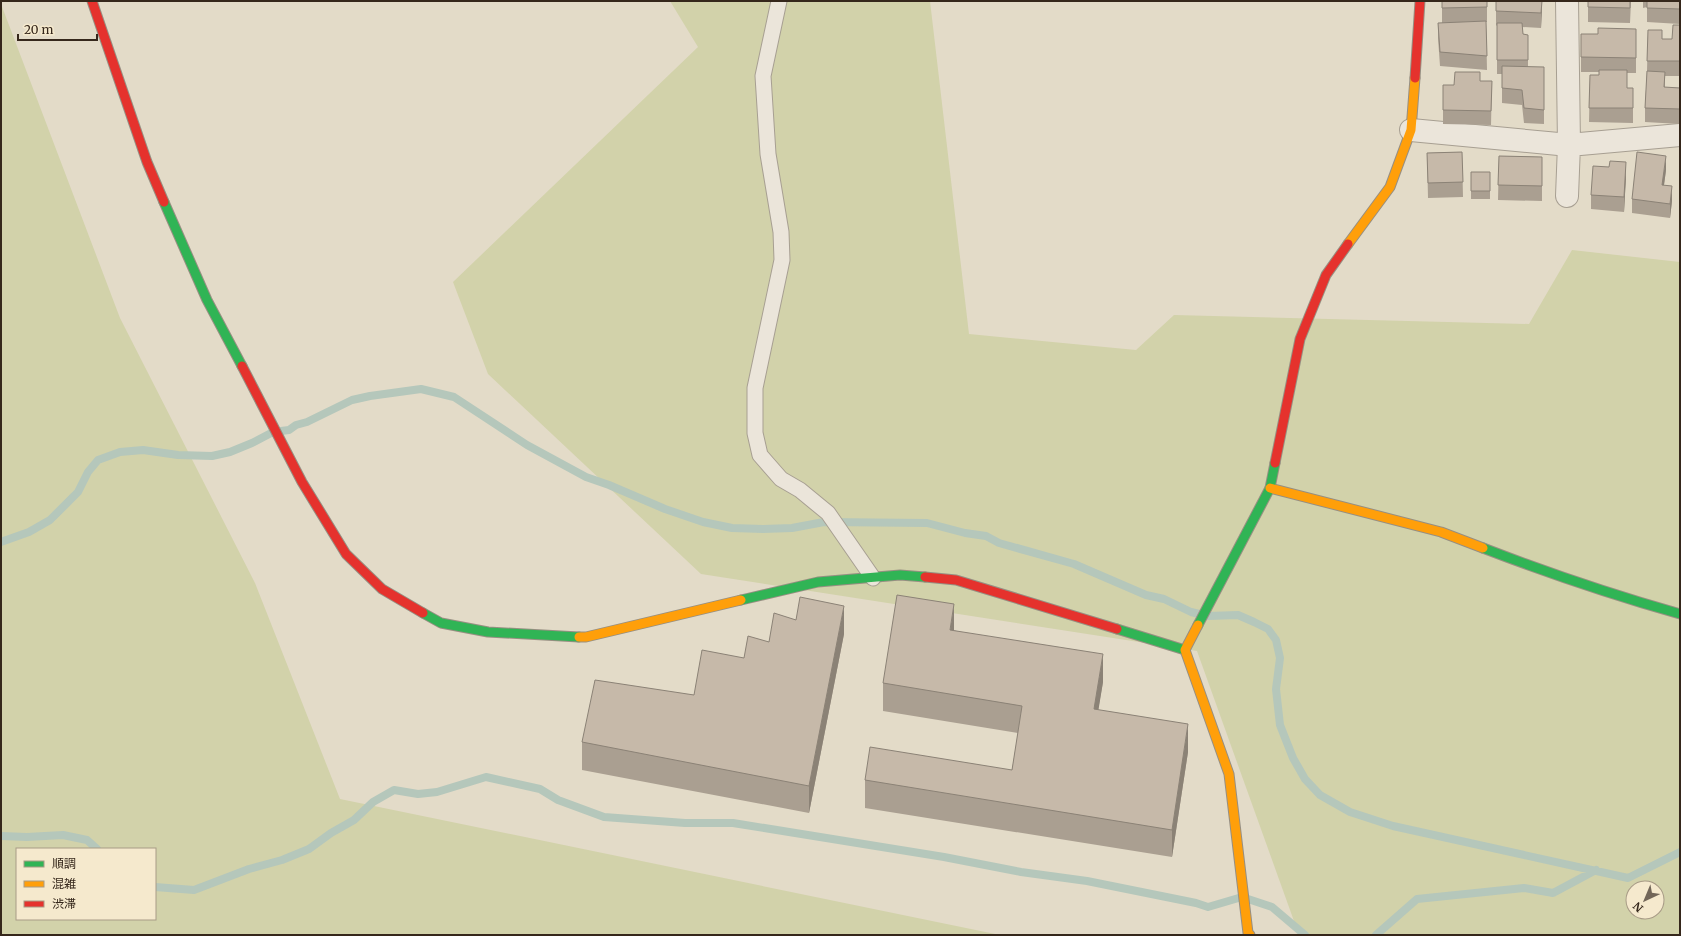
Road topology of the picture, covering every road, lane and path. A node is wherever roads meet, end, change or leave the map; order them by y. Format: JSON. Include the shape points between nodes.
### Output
{"nodes":[{"id":1,"x":92,"y":1,"type":"edge"},
{"id":2,"x":779,"y":1,"type":"edge"},
{"id":3,"x":1420,"y":1,"type":"edge"},
{"id":4,"x":1567,"y":1,"type":"edge"},
{"id":5,"x":1411,"y":130,"type":"junction"},
{"id":6,"x":1680,"y":135,"type":"edge"},
{"id":7,"x":1569,"y":145,"type":"junction"},
{"id":8,"x":1567,"y":196,"type":"dead end"},
{"id":9,"x":1270,"y":488,"type":"junction"},
{"id":10,"x":873,"y":578,"type":"junction"},
{"id":11,"x":1680,"y":614,"type":"edge"},
{"id":12,"x":1185,"y":650,"type":"junction"},
{"id":13,"x":1250,"y":935,"type":"edge"}],
"edges":[{"from":1,"to":10,"type":"street","via":[[147,162],[207,300],[302,482],[346,554],[382,589],[441,623],[488,632],[586,637],[818,582]]},
{"from":2,"to":10,"type":"lane","via":[[763,76],[768,154],[781,232],[782,260],[755,388],[755,433],[760,455],[782,478],[828,513]]},
{"from":3,"to":5,"type":"street"},
{"from":4,"to":7,"type":"street"},
{"from":5,"to":7,"type":"street"},
{"from":5,"to":9,"type":"street","via":[[1390,187],[1326,275],[1300,339]]},
{"from":6,"to":7,"type":"street"},
{"from":7,"to":8,"type":"street"},
{"from":9,"to":11,"type":"street","via":[[1441,532],[1554,575]]},
{"from":9,"to":12,"type":"street"},
{"from":10,"to":12,"type":"street","via":[[900,575],[956,580]]},
{"from":12,"to":13,"type":"street","via":[[1229,774]]}]}
